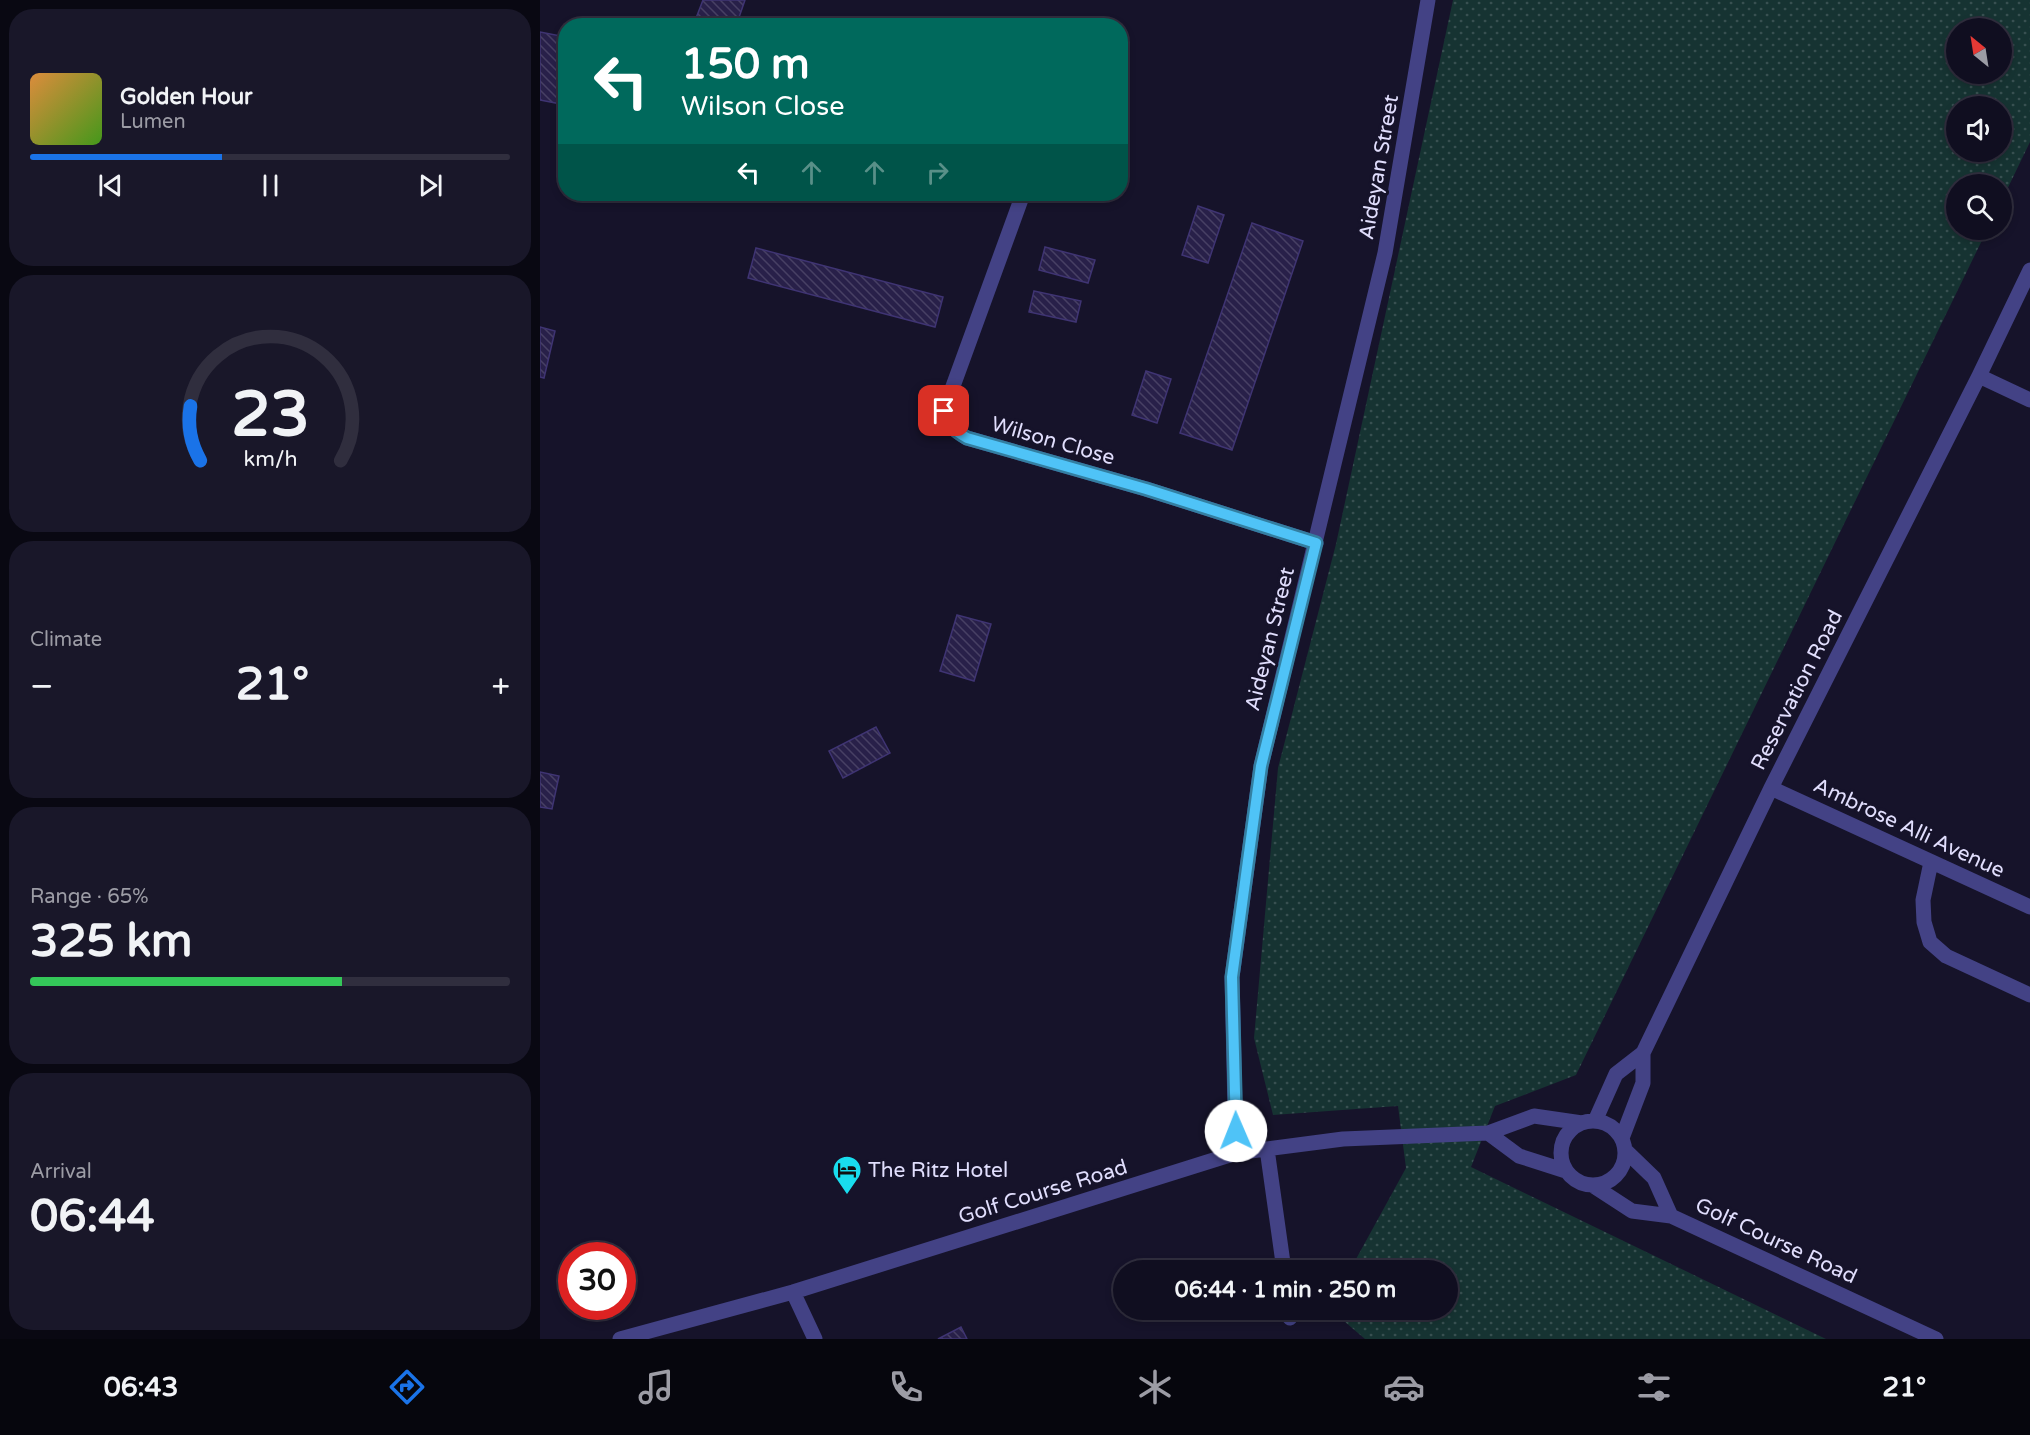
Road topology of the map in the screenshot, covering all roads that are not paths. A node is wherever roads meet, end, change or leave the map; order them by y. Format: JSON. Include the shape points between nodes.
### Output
{"nodes":[{"id":1,"x":1428,"y":0,"type":"edge"},
{"id":2,"x":1020,"y":201,"type":"edge"},
{"id":3,"x":2030,"y":270,"type":"edge"},
{"id":4,"x":1979,"y":376,"type":"junction"},
{"id":5,"x":2030,"y":400,"type":"edge"},
{"id":6,"x":1316,"y":543,"type":"junction"},
{"id":7,"x":1772,"y":788,"type":"junction"},
{"id":8,"x":1932,"y":862,"type":"junction"},
{"id":9,"x":2030,"y":907,"type":"edge"},
{"id":10,"x":2030,"y":994,"type":"edge"},
{"id":11,"x":1643,"y":1053,"type":"junction"},
{"id":12,"x":1589,"y":1122,"type":"junction"},
{"id":13,"x":1488,"y":1133,"type":"junction"},
{"id":14,"x":1624,"y":1145,"type":"junction"},
{"id":15,"x":1267,"y":1149,"type":"junction"},
{"id":16,"x":1236,"y":1153,"type":"junction"},
{"id":17,"x":1566,"y":1171,"type":"junction"},
{"id":18,"x":1592,"y":1185,"type":"junction"},
{"id":19,"x":1671,"y":1216,"type":"junction"},
{"id":20,"x":1283,"y":1260,"type":"edge"},
{"id":21,"x":793,"y":1292,"type":"junction"},
{"id":22,"x":620,"y":1339,"type":"edge"},
{"id":23,"x":815,"y":1339,"type":"edge"},
{"id":24,"x":1936,"y":1339,"type":"edge"}],
"edges":[{"from":1,"to":6,"type":"street","name":"Aideyan Street","via":[[1385,253]]},
{"from":2,"to":6,"type":"street","name":"Wilson Close","via":[[944,411],[946,421],[967,438]]},
{"from":3,"to":4,"type":"street","name":"Reservation Road"},
{"from":4,"to":5,"type":"street"},
{"from":4,"to":7,"type":"street","name":"Reservation Road"},
{"from":6,"to":16,"type":"street","name":"Aideyan Street","via":[[1261,766],[1232,977]]},
{"from":7,"to":8,"type":"street","name":"Ambrose Alli Avenue"},
{"from":7,"to":11,"type":"street","name":"Reservation Road"},
{"from":8,"to":9,"type":"street","name":"Ambrose Alli Avenue"},
{"from":8,"to":10,"type":"street","via":[[1923,900],[1930,942],[1946,956]]},
{"from":11,"to":12,"type":"street","name":"Reservation Road","via":[[1616,1074]]},
{"from":11,"to":14,"type":"street","via":[[1643,1083]]},
{"from":12,"to":13,"type":"street","via":[[1534,1116]]},
{"from":12,"to":14,"type":"street","via":[[1611,1126]]},
{"from":12,"to":17,"type":"street","via":[[1572,1129],[1565,1138],[1562,1160]]},
{"from":13,"to":15,"type":"street","name":"Golf Course Road","via":[[1343,1139]]},
{"from":13,"to":17,"type":"street","via":[[1519,1156]]},
{"from":14,"to":18,"type":"street","via":[[1625,1161],[1620,1172],[1603,1184]]},
{"from":14,"to":19,"type":"street","name":"Golf Course Road","via":[[1654,1178]]},
{"from":15,"to":16,"type":"street","name":"Golf Course Road"},
{"from":15,"to":20,"type":"street"},
{"from":16,"to":21,"type":"street","name":"Golf Course Road"},
{"from":17,"to":18,"type":"street"},
{"from":18,"to":19,"type":"street","via":[[1632,1211]]},
{"from":19,"to":24,"type":"street","name":"Golf Course Road"},
{"from":21,"to":22,"type":"street","name":"Golf Course Road"},
{"from":21,"to":23,"type":"street"}]}
